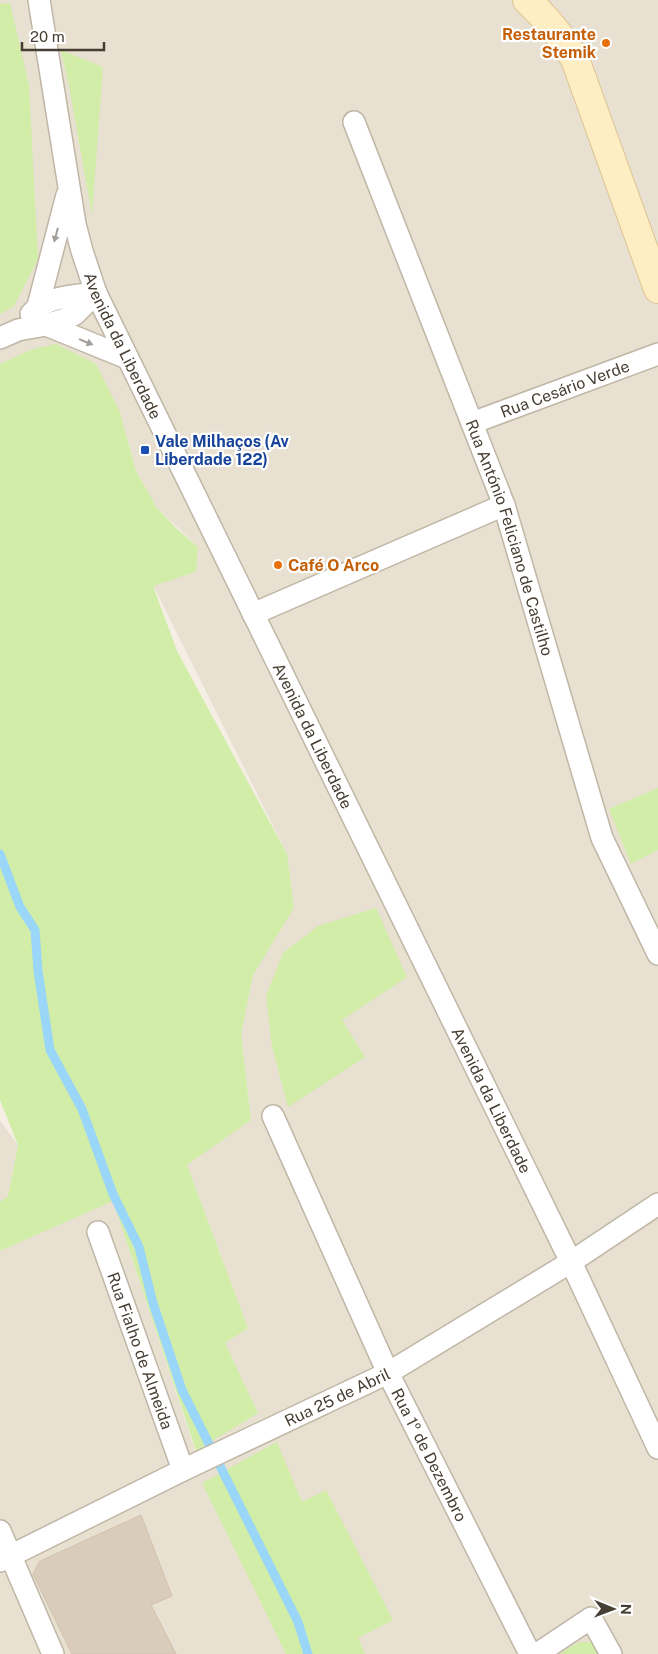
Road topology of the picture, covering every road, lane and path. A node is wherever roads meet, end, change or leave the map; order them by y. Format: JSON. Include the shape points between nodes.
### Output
{"nodes":[{"id":1,"x":39,"y":0,"type":"edge"},
{"id":2,"x":527,"y":0,"type":"edge"},
{"id":3,"x":354,"y":122,"type":"dead end"},
{"id":4,"x":68,"y":188,"type":"junction"},
{"id":5,"x":658,"y":289,"type":"edge"},
{"id":6,"x":96,"y":293,"type":"junction"},
{"id":7,"x":38,"y":306,"type":"junction"},
{"id":8,"x":46,"y":325,"type":"junction"},
{"id":9,"x":9,"y":334,"type":"edge"},
{"id":10,"x":658,"y":354,"type":"edge"},
{"id":11,"x":127,"y":358,"type":"junction"},
{"id":12,"x":472,"y":424,"type":"junction"},
{"id":13,"x":504,"y":505,"type":"junction"},
{"id":14,"x":253,"y":614,"type":"junction"},
{"id":15,"x":658,"y":954,"type":"edge"},
{"id":16,"x":273,"y":1116,"type":"dead end"},
{"id":17,"x":658,"y":1204,"type":"edge"},
{"id":18,"x":98,"y":1232,"type":"dead end"},
{"id":19,"x":571,"y":1262,"type":"junction"},
{"id":20,"x":388,"y":1373,"type":"junction"},
{"id":21,"x":658,"y":1448,"type":"edge"},
{"id":22,"x":183,"y":1470,"type":"junction"},
{"id":23,"x":0,"y":1531,"type":"edge"},
{"id":24,"x":5,"y":1559,"type":"edge"},
{"id":25,"x":53,"y":1654,"type":"edge"},
{"id":26,"x":530,"y":1654,"type":"edge"},
{"id":27,"x":538,"y":1654,"type":"edge"},
{"id":28,"x":611,"y":1654,"type":"edge"}],
"edges":[{"from":1,"to":4,"type":"street","name":"Avenida da Liberdade"},
{"from":2,"to":5,"type":"street","via":[[556,29],[575,59]]},
{"from":3,"to":12,"type":"street","name":"Rua António Feliciano de Castilho"},
{"from":4,"to":6,"type":"street","name":"Avenida da Liberdade"},
{"from":4,"to":7,"type":"street","one_way":true},
{"from":6,"to":7,"type":"street","via":[[62,298]]},
{"from":6,"to":8,"type":"street","via":[[75,314]]},
{"from":6,"to":11,"type":"street","name":"Avenida da Liberdade"},
{"from":7,"to":9,"type":"street"},
{"from":8,"to":9,"type":"street"},
{"from":8,"to":11,"type":"street","one_way":true},
{"from":10,"to":12,"type":"street","name":"Rua Cesário Verde"},
{"from":11,"to":14,"type":"street","name":"Avenida da Liberdade"},
{"from":12,"to":13,"type":"street","name":"Rua António Feliciano de Castilho"},
{"from":13,"to":14,"type":"street"},
{"from":13,"to":15,"type":"street","name":"Rua António Feliciano de Castilho","via":[[602,838]]},
{"from":14,"to":19,"type":"street","name":"Avenida da Liberdade"},
{"from":16,"to":20,"type":"street","name":"Rua 1º de Dezembro"},
{"from":17,"to":19,"type":"street","name":"Rua 25 de Abril"},
{"from":18,"to":22,"type":"street","name":"Rua Fialho de Almeida"},
{"from":19,"to":20,"type":"street","name":"Rua 25 de Abril"},
{"from":19,"to":21,"type":"street","name":"Avenida da Liberdade"},
{"from":20,"to":22,"type":"street","name":"Rua 25 de Abril"},
{"from":20,"to":26,"type":"street","name":"Rua 1º de Dezembro"},
{"from":22,"to":24,"type":"street","name":"Rua 25 de Abril"},
{"from":23,"to":24,"type":"street"},
{"from":24,"to":25,"type":"street"},
{"from":27,"to":28,"type":"street","via":[[591,1618]]}]}
